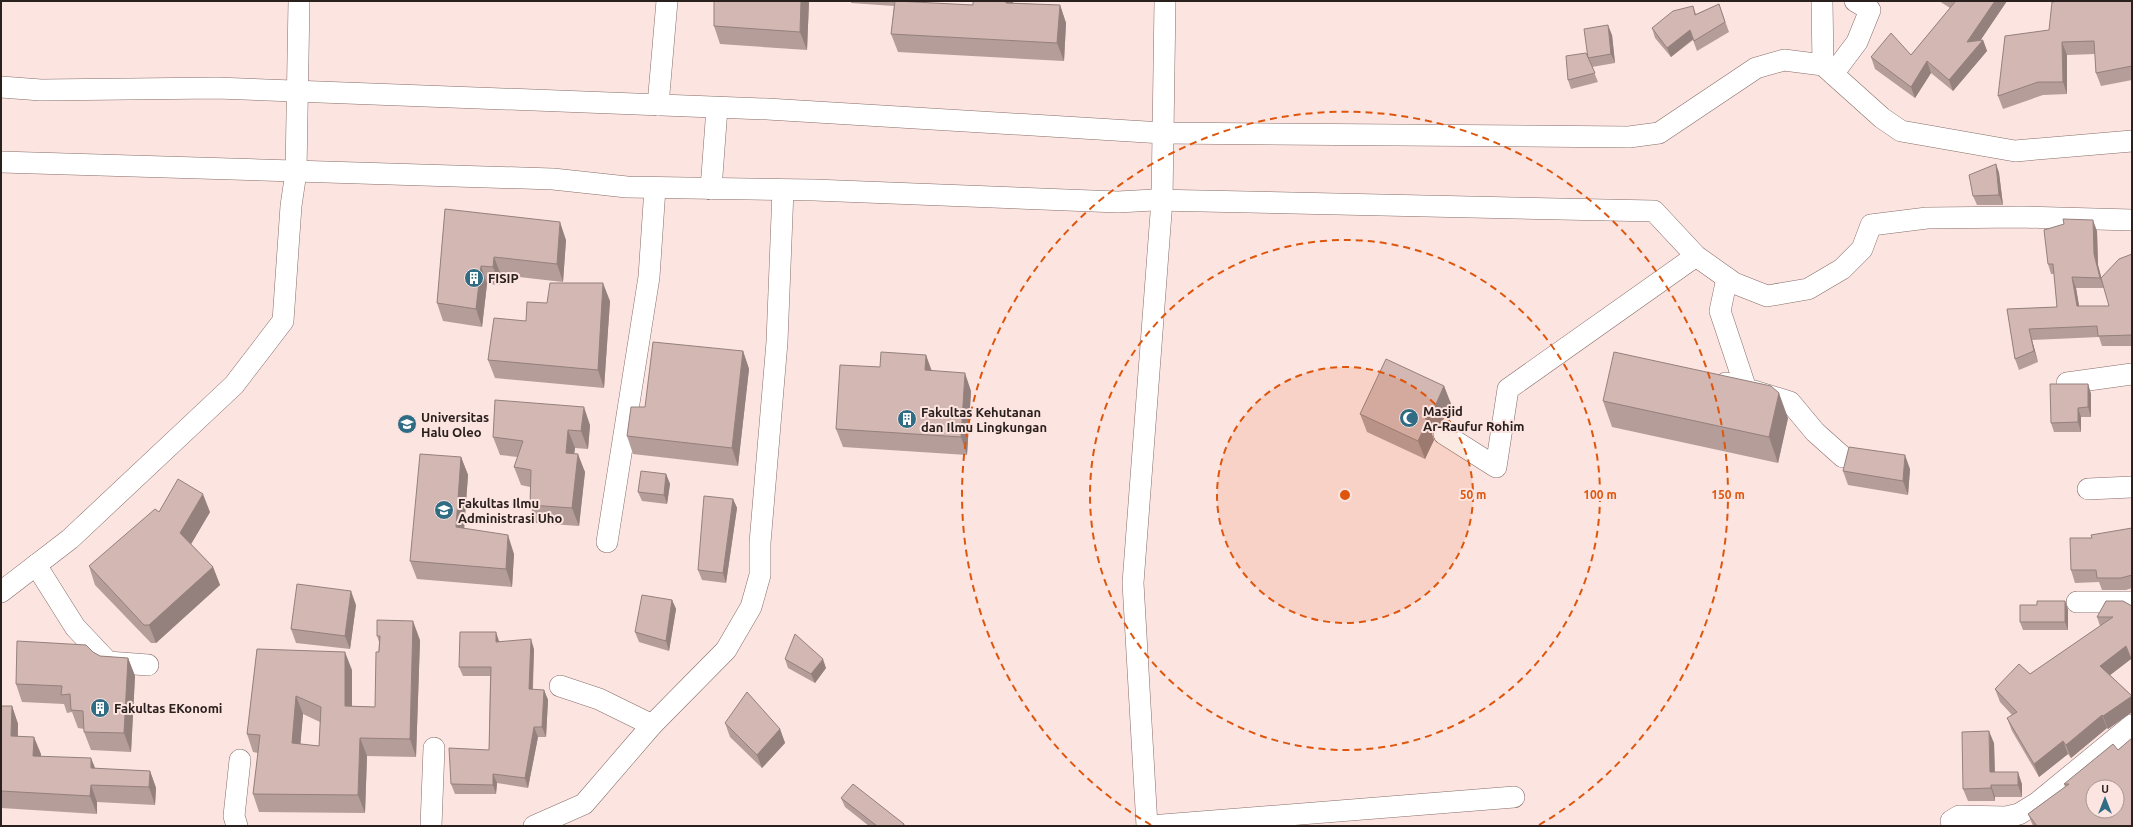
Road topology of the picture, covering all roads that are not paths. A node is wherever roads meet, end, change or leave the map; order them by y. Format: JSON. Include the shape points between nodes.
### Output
{"nodes":[{"id":1,"x":299,"y":1,"type":"edge"},
{"id":2,"x":667,"y":1,"type":"edge"},
{"id":3,"x":1165,"y":1,"type":"edge"},
{"id":4,"x":1822,"y":1,"type":"edge"},
{"id":5,"x":1855,"y":1,"type":"edge"},
{"id":6,"x":1828,"y":69,"type":"junction"},
{"id":7,"x":1,"y":88,"type":"edge"},
{"id":8,"x":298,"y":92,"type":"junction"},
{"id":9,"x":658,"y":105,"type":"junction"},
{"id":10,"x":717,"y":108,"type":"junction"},
{"id":11,"x":1163,"y":133,"type":"junction"},
{"id":12,"x":2132,"y":141,"type":"edge"},
{"id":13,"x":1,"y":162,"type":"edge"},
{"id":14,"x":296,"y":172,"type":"junction"},
{"id":15,"x":655,"y":188,"type":"junction"},
{"id":16,"x":711,"y":188,"type":"junction"},
{"id":17,"x":783,"y":190,"type":"junction"},
{"id":18,"x":1162,"y":200,"type":"junction"},
{"id":19,"x":2132,"y":220,"type":"edge"},
{"id":20,"x":1696,"y":256,"type":"junction"},
{"id":21,"x":1727,"y":278,"type":"junction"},
{"id":22,"x":2132,"y":374,"type":"edge"},
{"id":23,"x":1708,"y":378,"type":"edge"},
{"id":24,"x":2067,"y":383,"type":"edge"},
{"id":25,"x":1746,"y":388,"type":"junction"},
{"id":26,"x":1444,"y":434,"type":"dead end"},
{"id":27,"x":1843,"y":457,"type":"dead end"},
{"id":28,"x":2132,"y":487,"type":"edge"},
{"id":29,"x":2088,"y":489,"type":"dead end"},
{"id":30,"x":607,"y":542,"type":"dead end"},
{"id":31,"x":36,"y":564,"type":"junction"},
{"id":32,"x":1,"y":592,"type":"edge"},
{"id":33,"x":2077,"y":602,"type":"dead end"},
{"id":34,"x":2132,"y":602,"type":"edge"},
{"id":35,"x":148,"y":665,"type":"dead end"},
{"id":36,"x":560,"y":686,"type":"dead end"},
{"id":37,"x":652,"y":725,"type":"junction"},
{"id":38,"x":2132,"y":725,"type":"edge"},
{"id":39,"x":434,"y":748,"type":"dead end"},
{"id":40,"x":240,"y":760,"type":"dead end"},
{"id":41,"x":1514,"y":797,"type":"dead end"},
{"id":42,"x":584,"y":804,"type":"junction"},
{"id":43,"x":1951,"y":821,"type":"dead end"},
{"id":44,"x":237,"y":826,"type":"edge"},
{"id":45,"x":431,"y":826,"type":"edge"},
{"id":46,"x":534,"y":826,"type":"edge"},
{"id":47,"x":563,"y":826,"type":"edge"},
{"id":48,"x":1148,"y":826,"type":"edge"}],
"edges":[{"from":1,"to":8,"type":"street"},
{"from":2,"to":9,"type":"street"},
{"from":3,"to":11,"type":"street"},
{"from":4,"to":6,"type":"street"},
{"from":5,"to":6,"type":"street","via":[[1870,10],[1857,42]]},
{"from":6,"to":11,"type":"street","via":[[1784,60],[1756,68],[1659,133],[1629,137]]},
{"from":6,"to":12,"type":"street","via":[[1882,118],[1901,131],[2016,151]]},
{"from":7,"to":8,"type":"street","via":[[217,88]]},
{"from":8,"to":9,"type":"street"},
{"from":8,"to":14,"type":"street"},
{"from":9,"to":10,"type":"street"},
{"from":10,"to":11,"type":"street"},
{"from":10,"to":16,"type":"street"},
{"from":11,"to":18,"type":"street"},
{"from":13,"to":14,"type":"street"},
{"from":14,"to":15,"type":"street","via":[[553,179]]},
{"from":14,"to":31,"type":"street","via":[[291,206],[283,321],[234,385],[70,539]]},
{"from":15,"to":16,"type":"street"},
{"from":15,"to":30,"type":"street","via":[[649,276]]},
{"from":16,"to":17,"type":"street"},
{"from":17,"to":18,"type":"street","via":[[1118,202]]},
{"from":17,"to":37,"type":"street","via":[[777,342],[760,543],[760,575],[751,607],[726,650]]},
{"from":18,"to":20,"type":"street","via":[[1654,210]]},
{"from":18,"to":48,"type":"street","via":[[1134,583]]},
{"from":19,"to":21,"type":"street","via":[[1927,218],[1871,225],[1862,249],[1842,269],[1808,289],[1766,296]]},
{"from":20,"to":21,"type":"street"},
{"from":20,"to":26,"type":"street","via":[[1508,388],[1496,467]]},
{"from":21,"to":25,"type":"street","via":[[1720,311]]},
{"from":22,"to":24,"type":"street"},
{"from":23,"to":25,"type":"street"},
{"from":25,"to":27,"type":"street","via":[[1790,402],[1815,432]]},
{"from":28,"to":29,"type":"street"},
{"from":31,"to":32,"type":"street"},
{"from":31,"to":35,"type":"street","via":[[75,627],[108,662]]},
{"from":33,"to":34,"type":"street"},
{"from":36,"to":37,"type":"street","via":[[599,699]]},
{"from":37,"to":42,"type":"street"},
{"from":38,"to":43,"type":"street","via":[[2020,814],[2006,817],[1959,816]]},
{"from":39,"to":45,"type":"street"},
{"from":40,"to":44,"type":"street","via":[[234,816]]},
{"from":41,"to":48,"type":"street"},
{"from":42,"to":46,"type":"street"},
{"from":42,"to":47,"type":"street"}]}
